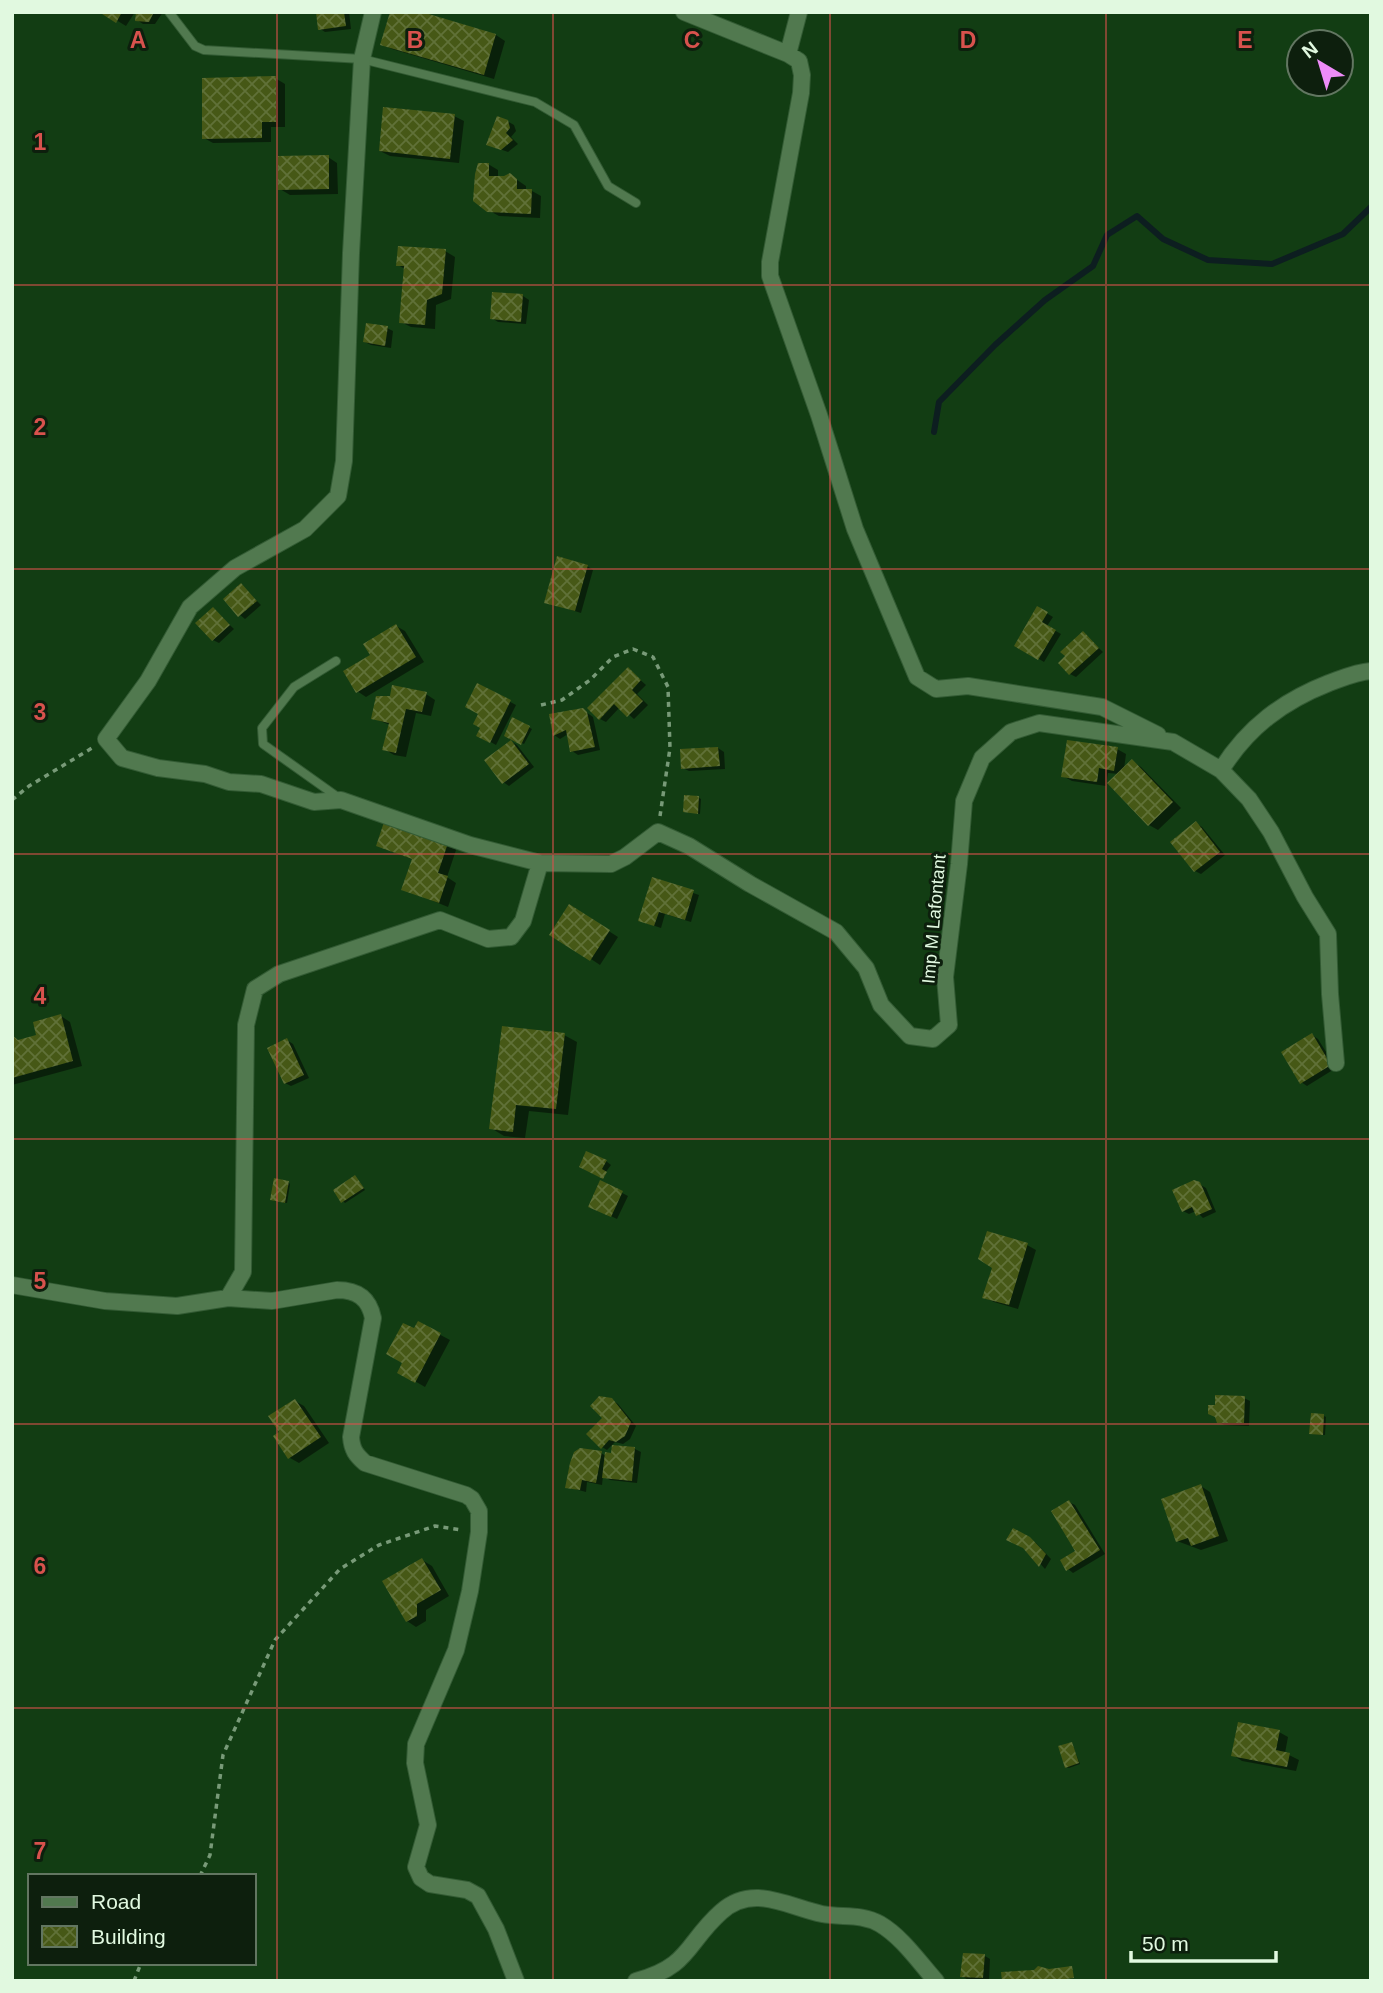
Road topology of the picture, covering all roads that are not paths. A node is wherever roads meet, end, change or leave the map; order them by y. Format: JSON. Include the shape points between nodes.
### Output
{"nodes":[{"id":1,"x":169,"y":12,"type":"edge"},
{"id":2,"x":373,"y":12,"type":"edge"},
{"id":3,"x":684,"y":12,"type":"edge"},
{"id":4,"x":799,"y":12,"type":"edge"},
{"id":5,"x":788,"y":54,"type":"junction"},
{"id":6,"x":362,"y":59,"type":"junction"},
{"id":7,"x":636,"y":203,"type":"dead end"},
{"id":8,"x":336,"y":661,"type":"dead end"},
{"id":9,"x":1371,"y":671,"type":"edge"},
{"id":10,"x":1173,"y":742,"type":"junction"},
{"id":11,"x":1221,"y":770,"type":"junction"},
{"id":12,"x":341,"y":800,"type":"junction"},
{"id":13,"x":540,"y":863,"type":"junction"},
{"id":14,"x":1336,"y":1063,"type":"dead end"},
{"id":15,"x":12,"y":1285,"type":"edge"},
{"id":16,"x":228,"y":1298,"type":"junction"},
{"id":17,"x":516,"y":1981,"type":"edge"},
{"id":18,"x":636,"y":1981,"type":"edge"},
{"id":19,"x":936,"y":1981,"type":"edge"}],
"edges":[{"from":1,"to":6,"type":"lane","via":[[195,46],[204,50]]},
{"from":2,"to":6,"type":"street"},
{"from":3,"to":5,"type":"street"},
{"from":4,"to":5,"type":"street"},
{"from":5,"to":10,"type":"street","via":[[799,61],[801,93],[770,276],[855,529],[917,677],[936,689],[968,686],[1102,707]]},
{"from":6,"to":7,"type":"lane","via":[[535,102],[574,125],[608,186]]},
{"from":6,"to":12,"type":"street","via":[[344,461],[338,496],[305,529],[235,568],[190,607],[148,681],[106,739],[122,758],[158,768],[261,784],[314,802]]},
{"from":8,"to":12,"type":"lane","via":[[294,687],[262,728],[263,744]]},
{"from":9,"to":11,"type":"street","via":[[1300,694],[1236,746]]},
{"from":10,"to":11,"type":"street","name":"Imp M Lafontant"},
{"from":10,"to":13,"type":"street","name":"Imp M Lafontant","via":[[1039,723],[1011,732],[982,758],[964,801],[945,976],[949,1025],[933,1039],[911,1036],[881,1005],[866,968],[836,932],[658,832],[611,864]]},
{"from":11,"to":14,"type":"street","name":"Imp M Lafontant","via":[[1249,799],[1271,832],[1328,934]]},
{"from":12,"to":13,"type":"street","via":[[470,845]]},
{"from":13,"to":16,"type":"street","via":[[523,921],[511,936],[488,939],[440,920],[279,974],[255,989],[246,1025],[243,1272]]},
{"from":15,"to":16,"type":"street","via":[[104,1301],[177,1306]]},
{"from":16,"to":17,"type":"street","via":[[272,1301],[337,1290],[362,1297],[372,1309],[373,1328],[351,1437],[356,1456],[365,1464],[466,1495],[479,1511],[470,1591],[456,1650],[416,1744],[415,1763],[428,1825],[416,1867],[430,1884],[478,1896]]},
{"from":18,"to":19,"type":"street","via":[[676,1964],[721,1912],[735,1903],[762,1897],[880,1924]]}]}
